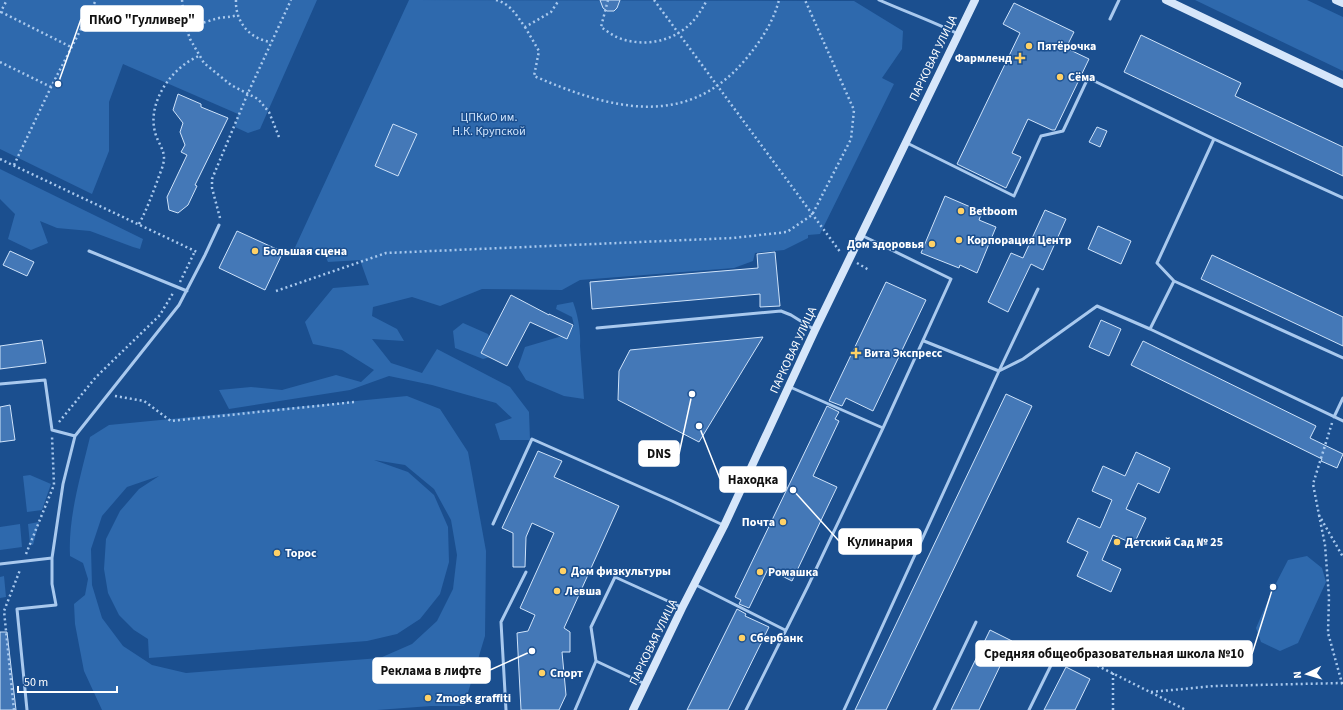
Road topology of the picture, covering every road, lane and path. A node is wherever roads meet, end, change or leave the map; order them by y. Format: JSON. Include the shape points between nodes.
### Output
{"nodes":[{"id":1,"x":7,"y":0,"type":"edge"},
{"id":2,"x":96,"y":0,"type":"edge"},
{"id":3,"x":182,"y":0,"type":"edge"},
{"id":4,"x":236,"y":0,"type":"edge"},
{"id":5,"x":291,"y":0,"type":"edge"},
{"id":6,"x":496,"y":0,"type":"edge"},
{"id":7,"x":559,"y":0,"type":"edge"},
{"id":8,"x":608,"y":0,"type":"edge"},
{"id":9,"x":654,"y":0,"type":"edge"},
{"id":10,"x":707,"y":0,"type":"edge"},
{"id":11,"x":779,"y":0,"type":"edge"},
{"id":12,"x":805,"y":0,"type":"edge"},
{"id":13,"x":879,"y":0,"type":"edge"},
{"id":14,"x":975,"y":0,"type":"edge"},
{"id":15,"x":1119,"y":0,"type":"edge"},
{"id":16,"x":1166,"y":0,"type":"edge"},
{"id":17,"x":1336,"y":0,"type":"edge"},
{"id":18,"x":1343,"y":3,"type":"edge"},
{"id":19,"x":0,"y":13,"type":"edge"},
{"id":20,"x":238,"y":15,"type":"junction"},
{"id":21,"x":1110,"y":20,"type":"dead end"},
{"id":22,"x":184,"y":21,"type":"junction"},
{"id":23,"x":525,"y":27,"type":"junction"},
{"id":24,"x":678,"y":33,"type":"junction"},
{"id":25,"x":958,"y":34,"type":"junction"},
{"id":26,"x":271,"y":42,"type":"junction"},
{"id":27,"x":72,"y":47,"type":"junction"},
{"id":28,"x":200,"y":56,"type":"junction"},
{"id":29,"x":0,"y":62,"type":"edge"},
{"id":30,"x":1343,"y":84,"type":"edge"},
{"id":31,"x":718,"y":86,"type":"junction"},
{"id":32,"x":51,"y":87,"type":"junction"},
{"id":33,"x":248,"y":93,"type":"junction"},
{"id":34,"x":279,"y":137,"type":"dead end"},
{"id":35,"x":1214,"y":139,"type":"junction"},
{"id":36,"x":905,"y":142,"type":"junction"},
{"id":37,"x":0,"y":159,"type":"edge"},
{"id":38,"x":14,"y":166,"type":"junction"},
{"id":39,"x":1343,"y":198,"type":"edge"},
{"id":40,"x":812,"y":215,"type":"junction"},
{"id":41,"x":139,"y":224,"type":"junction"},
{"id":42,"x":219,"y":225,"type":"joint"},
{"id":43,"x":860,"y":235,"type":"junction"},
{"id":44,"x":89,"y":251,"type":"dead end"},
{"id":45,"x":205,"y":256,"type":"junction"},
{"id":46,"x":849,"y":259,"type":"junction"},
{"id":47,"x":869,"y":270,"type":"dead end"},
{"id":48,"x":1174,"y":281,"type":"junction"},
{"id":49,"x":1038,"y":289,"type":"dead end"},
{"id":50,"x":187,"y":291,"type":"junction"},
{"id":51,"x":276,"y":291,"type":"dead end"},
{"id":52,"x":597,"y":328,"type":"dead end"},
{"id":53,"x":1150,"y":329,"type":"junction"},
{"id":54,"x":815,"y":330,"type":"junction"},
{"id":55,"x":924,"y":341,"type":"junction"},
{"id":56,"x":1343,"y":358,"type":"edge"},
{"id":57,"x":999,"y":371,"type":"junction"},
{"id":58,"x":0,"y":384,"type":"edge"},
{"id":59,"x":789,"y":386,"type":"junction"},
{"id":60,"x":107,"y":395,"type":"junction"},
{"id":61,"x":1343,"y":398,"type":"edge"},
{"id":62,"x":355,"y":402,"type":"dead end"},
{"id":63,"x":1334,"y":417,"type":"junction"},
{"id":64,"x":1343,"y":421,"type":"edge"},
{"id":65,"x":883,"y":428,"type":"junction"},
{"id":66,"x":74,"y":436,"type":"junction"},
{"id":67,"x":1319,"y":514,"type":"junction"},
{"id":68,"x":493,"y":524,"type":"dead end"},
{"id":69,"x":724,"y":526,"type":"junction"},
{"id":70,"x":1343,"y":557,"type":"edge"},
{"id":71,"x":52,"y":558,"type":"junction"},
{"id":72,"x":0,"y":564,"type":"edge"},
{"id":73,"x":526,"y":572,"type":"dead end"},
{"id":74,"x":694,"y":584,"type":"junction"},
{"id":75,"x":682,"y":608,"type":"junction"},
{"id":76,"x":976,"y":622,"type":"dead end"},
{"id":77,"x":785,"y":630,"type":"junction"},
{"id":78,"x":1060,"y":647,"type":"joint"},
{"id":79,"x":596,"y":661,"type":"junction"},
{"id":80,"x":1113,"y":674,"type":"junction"},
{"id":81,"x":1343,"y":683,"type":"edge"},
{"id":82,"x":645,"y":684,"type":"junction"},
{"id":83,"x":1343,"y":687,"type":"edge"},
{"id":84,"x":1151,"y":692,"type":"junction"},
{"id":85,"x":27,"y":710,"type":"edge"},
{"id":86,"x":506,"y":710,"type":"edge"},
{"id":87,"x":575,"y":710,"type":"edge"},
{"id":88,"x":633,"y":710,"type":"edge"},
{"id":89,"x":746,"y":710,"type":"edge"},
{"id":90,"x":844,"y":710,"type":"edge"},
{"id":91,"x":934,"y":710,"type":"edge"},
{"id":92,"x":1029,"y":710,"type":"edge"},
{"id":93,"x":1113,"y":710,"type":"edge"},
{"id":94,"x":1186,"y":710,"type":"edge"}],
"edges":[{"from":1,"to":19,"type":"path"},
{"from":2,"to":27,"type":"path"},
{"from":3,"to":22,"type":"path"},
{"from":4,"to":20,"type":"path"},
{"from":5,"to":26,"type":"path"},
{"from":6,"to":23,"type":"path","via":[[505,3]]},
{"from":7,"to":23,"type":"path","via":[[551,12]]},
{"from":8,"to":24,"type":"path","via":[[601,27],[615,36],[642,43],[659,41]]},
{"from":9,"to":24,"type":"path"},
{"from":10,"to":24,"type":"path","via":[[690,25]]},
{"from":11,"to":31,"type":"path","via":[[768,29],[752,52],[737,70]]},
{"from":12,"to":40,"type":"path","via":[[854,110],[851,139]]},
{"from":13,"to":25,"type":"lane"},
{"from":14,"to":25,"type":"main road","name":"ПАРКОВАЯ УЛИЦА"},
{"from":15,"to":21,"type":"lane"},
{"from":16,"to":30,"type":"main road"},
{"from":17,"to":18,"type":"main road"},
{"from":19,"to":27,"type":"path"},
{"from":20,"to":22,"type":"path","via":[[204,24]]},
{"from":20,"to":26,"type":"path","via":[[240,22],[252,35],[259,40]]},
{"from":22,"to":28,"type":"path","via":[[190,39]]},
{"from":23,"to":31,"type":"path","via":[[539,51],[534,76],[600,101],[637,108],[668,105],[696,99]]},
{"from":24,"to":31,"type":"path"},
{"from":25,"to":36,"type":"main road","name":"ПАРКОВАЯ УЛИЦА"},
{"from":26,"to":33,"type":"path"},
{"from":27,"to":32,"type":"path"},
{"from":28,"to":33,"type":"path","via":[[204,63],[223,79]]},
{"from":28,"to":41,"type":"path","via":[[191,59],[175,72],[155,105],[155,132],[164,158],[151,199]]},
{"from":29,"to":32,"type":"path"},
{"from":31,"to":40,"type":"path"},
{"from":32,"to":38,"type":"path"},
{"from":33,"to":34,"type":"path","via":[[258,99],[269,112]]},
{"from":33,"to":42,"type":"path","via":[[212,179],[221,219]]},
{"from":35,"to":36,"type":"lane","via":[[1088,78],[1063,131],[1041,136],[1014,196]]},
{"from":35,"to":39,"type":"lane"},
{"from":35,"to":48,"type":"lane","via":[[1157,263]]},
{"from":36,"to":43,"type":"main road","name":"ПАРКОВАЯ УЛИЦА"},
{"from":37,"to":38,"type":"path"},
{"from":38,"to":41,"type":"path"},
{"from":40,"to":46,"type":"path","via":[[840,252]]},
{"from":40,"to":51,"type":"path","via":[[786,232],[733,238],[386,253]]},
{"from":41,"to":45,"type":"path"},
{"from":42,"to":45,"type":"lane"},
{"from":43,"to":46,"type":"main road","name":"ПАРКОВАЯ УЛИЦА"},
{"from":43,"to":55,"type":"lane","via":[[951,279]]},
{"from":44,"to":50,"type":"lane"},
{"from":45,"to":50,"type":"lane"},
{"from":46,"to":47,"type":"path"},
{"from":46,"to":54,"type":"main road","name":"ПАРКОВАЯ УЛИЦА"},
{"from":48,"to":53,"type":"lane"},
{"from":48,"to":56,"type":"lane"},
{"from":49,"to":57,"type":"lane"},
{"from":50,"to":60,"type":"lane","via":[[179,305]]},
{"from":52,"to":54,"type":"lane","via":[[781,311]]},
{"from":53,"to":57,"type":"lane","via":[[1097,306],[1023,359]]},
{"from":53,"to":63,"type":"lane"},
{"from":54,"to":59,"type":"main road","name":"ПАРКОВАЯ УЛИЦА"},
{"from":55,"to":57,"type":"lane"},
{"from":55,"to":65,"type":"lane"},
{"from":57,"to":90,"type":"lane"},
{"from":58,"to":66,"type":"lane","via":[[45,380],[52,430]]},
{"from":59,"to":65,"type":"lane"},
{"from":59,"to":69,"type":"main road","name":"ПАРКОВАЯ УЛИЦА"},
{"from":60,"to":62,"type":"path","via":[[144,401],[171,421]]},
{"from":60,"to":66,"type":"lane"},
{"from":61,"to":63,"type":"lane"},
{"from":63,"to":64,"type":"lane"},
{"from":63,"to":67,"type":"path","via":[[1313,484]]},
{"from":65,"to":77,"type":"lane"},
{"from":66,"to":71,"type":"lane","via":[[62,484]]},
{"from":67,"to":70,"type":"path"},
{"from":67,"to":81,"type":"path","via":[[1325,546],[1329,597],[1328,633]]},
{"from":68,"to":69,"type":"lane","via":[[532,439]]},
{"from":69,"to":74,"type":"main road","name":"ПАРКОВАЯ УЛИЦА"},
{"from":71,"to":72,"type":"lane"},
{"from":71,"to":85,"type":"lane","via":[[52,584],[56,605],[17,609]]},
{"from":73,"to":86,"type":"lane","via":[[501,622]]},
{"from":74,"to":75,"type":"main road","name":"ПАРКОВАЯ УЛИЦА"},
{"from":74,"to":77,"type":"lane"},
{"from":75,"to":79,"type":"lane","via":[[615,577],[591,627]]},
{"from":75,"to":82,"type":"main road","name":"ПАРКОВАЯ УЛИЦА"},
{"from":76,"to":91,"type":"lane"},
{"from":77,"to":89,"type":"lane"},
{"from":78,"to":80,"type":"path"},
{"from":78,"to":92,"type":"lane"},
{"from":79,"to":82,"type":"lane"},
{"from":79,"to":87,"type":"lane"},
{"from":80,"to":84,"type":"path"},
{"from":80,"to":93,"type":"path"},
{"from":81,"to":83,"type":"path"},
{"from":81,"to":84,"type":"path","via":[[1214,686]]},
{"from":82,"to":88,"type":"main road","name":"ПАРКОВАЯ УЛИЦА"},
{"from":84,"to":94,"type":"path"}]}
